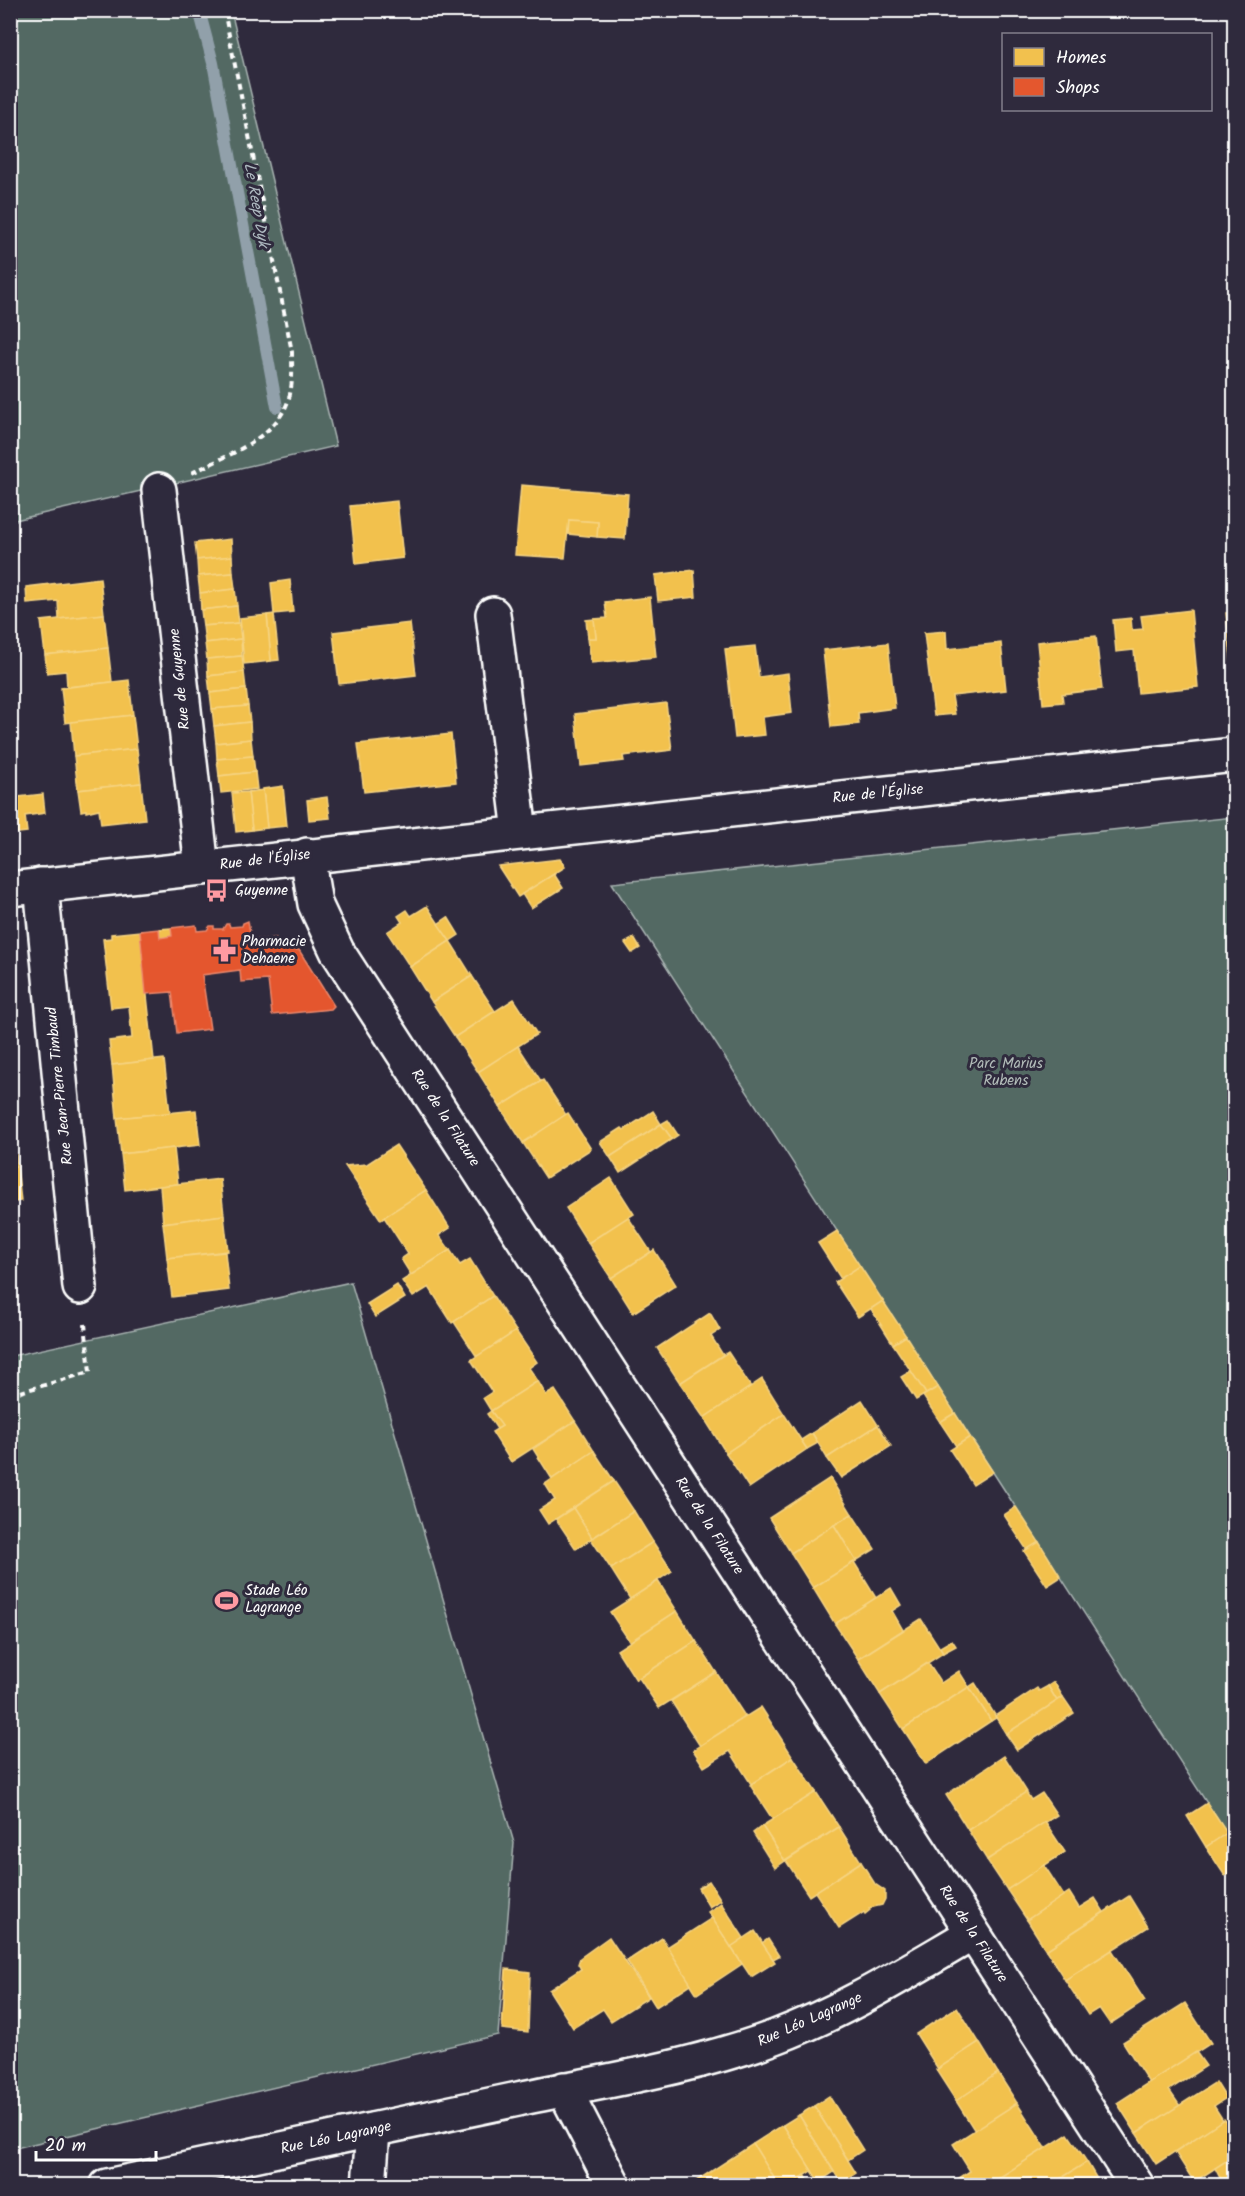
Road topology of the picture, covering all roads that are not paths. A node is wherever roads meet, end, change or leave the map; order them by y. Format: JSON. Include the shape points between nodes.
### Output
{"nodes":[{"id":1,"x":159,"y":490,"type":"road end"},
{"id":2,"x":493,"y":614,"type":"dead end"},
{"id":3,"x":1234,"y":755,"type":"edge"},
{"id":4,"x":520,"y":832,"type":"junction"},
{"id":5,"x":306,"y":855,"type":"junction"},
{"id":6,"x":202,"y":868,"type":"junction"},
{"id":7,"x":26,"y":887,"type":"edge"},
{"id":8,"x":80,"y":1287,"type":"road end"},
{"id":9,"x":972,"y":1934,"type":"junction"},
{"id":10,"x":564,"y":2090,"type":"junction"},
{"id":11,"x":373,"y":2130,"type":"junction"},
{"id":12,"x":107,"y":2186,"type":"edge"},
{"id":13,"x":369,"y":2186,"type":"edge"},
{"id":14,"x":614,"y":2186,"type":"edge"},
{"id":15,"x":1137,"y":2186,"type":"edge"}],
"edges":[{"from":1,"to":6,"type":"street","name":"Rue de Guyenne"},
{"from":2,"to":4,"type":"street"},
{"from":3,"to":4,"type":"street","name":"Rue de l'Église"},
{"from":4,"to":5,"type":"street","name":"Rue de l'Église"},
{"from":5,"to":6,"type":"street","name":"Rue de l'Église"},
{"from":5,"to":9,"type":"street","name":"Rue de la Filature","via":[[315,904],[338,951]]},
{"from":6,"to":7,"type":"street","name":"Rue de l'Église"},
{"from":7,"to":8,"type":"street","name":"Rue Jean-Pierre Timbaud"},
{"from":9,"to":10,"type":"street","name":"Rue Léo Lagrange","via":[[841,2008],[777,2036],[701,2061]]},
{"from":9,"to":15,"type":"street","name":"Rue de la Filature"},
{"from":10,"to":11,"type":"street","name":"Rue Léo Lagrange"},
{"from":10,"to":14,"type":"street"},
{"from":11,"to":12,"type":"street","name":"Rue Léo Lagrange"},
{"from":11,"to":13,"type":"street"}]}
